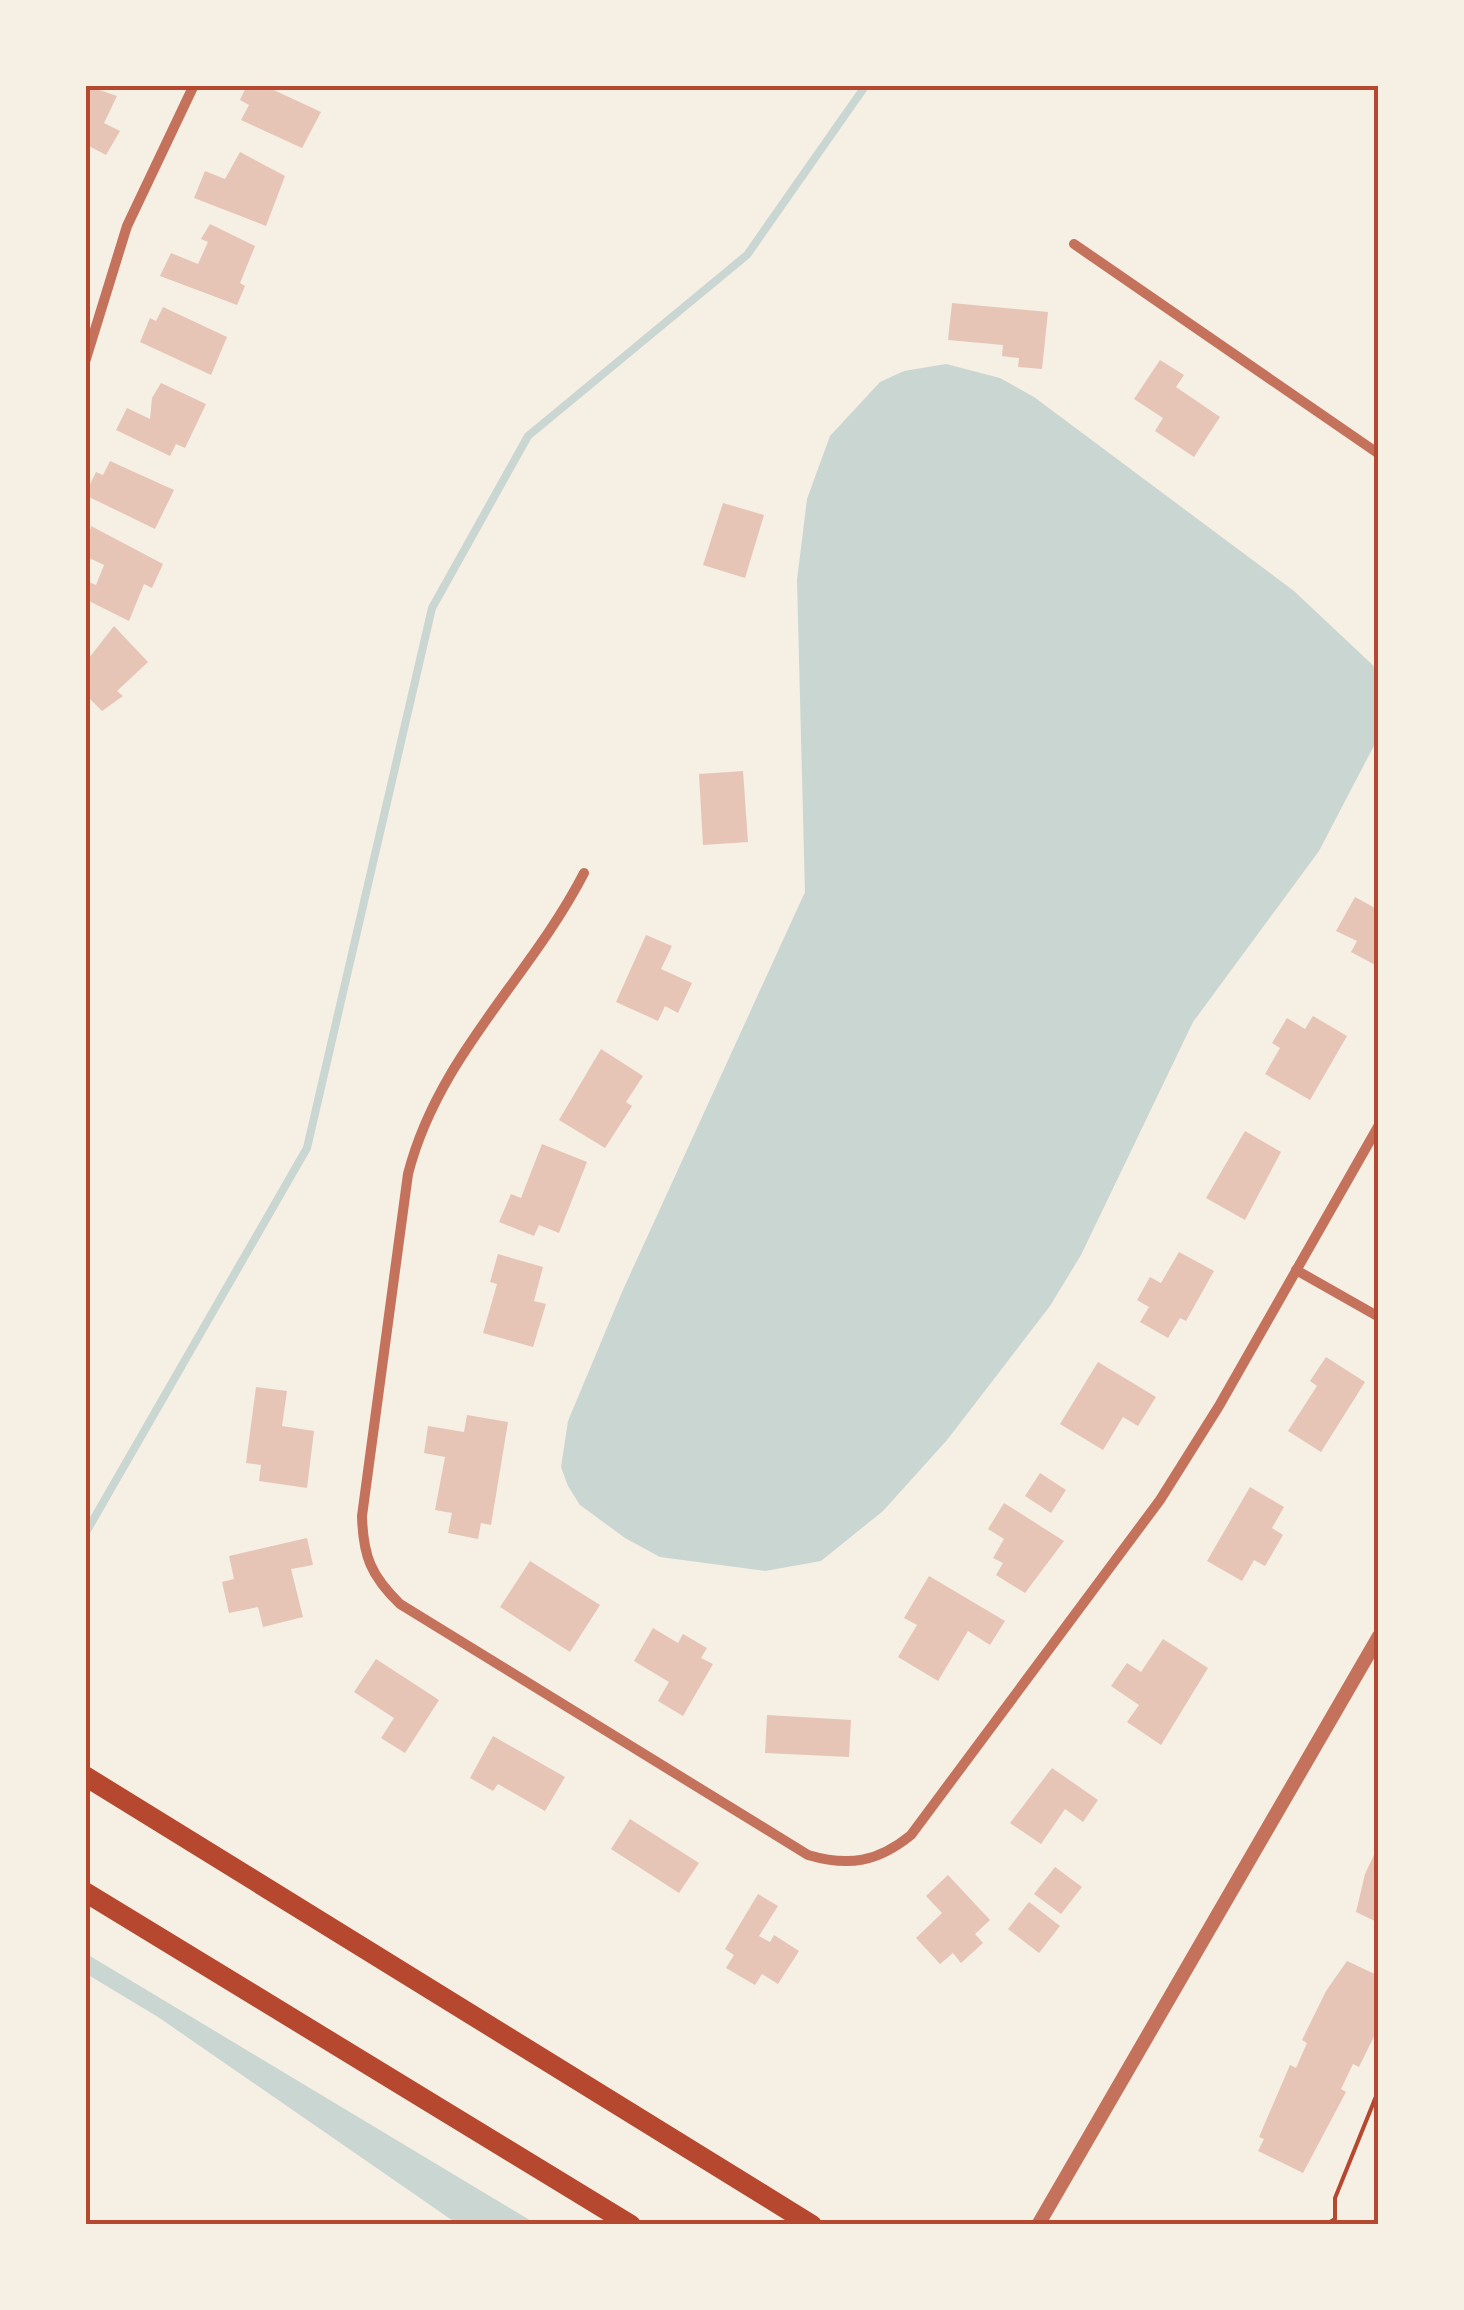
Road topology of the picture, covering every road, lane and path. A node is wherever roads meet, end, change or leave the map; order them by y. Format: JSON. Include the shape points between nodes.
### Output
{"nodes":[{"id":1,"x":194,"y":85,"type":"edge"},
{"id":2,"x":1074,"y":244,"type":"dead end"},
{"id":3,"x":85,"y":362,"type":"edge"},
{"id":4,"x":1379,"y":454,"type":"edge"},
{"id":5,"x":584,"y":873,"type":"dead end"},
{"id":6,"x":1379,"y":1125,"type":"edge"},
{"id":7,"x":1296,"y":1270,"type":"junction"},
{"id":8,"x":1379,"y":1317,"type":"edge"},
{"id":9,"x":1379,"y":1636,"type":"edge"},
{"id":10,"x":85,"y":1776,"type":"edge"},
{"id":11,"x":85,"y":1892,"type":"edge"},
{"id":12,"x":1379,"y":2090,"type":"edge"},
{"id":13,"x":631,"y":2225,"type":"edge"},
{"id":14,"x":812,"y":2225,"type":"edge"},
{"id":15,"x":1038,"y":2225,"type":"edge"},
{"id":16,"x":1325,"y":2225,"type":"edge"}],
"edges":[{"from":1,"to":3,"type":"street","via":[[127,226]]},
{"from":2,"to":4,"type":"street"},
{"from":5,"to":7,"type":"street","via":[[561,918],[457,1057],[416,1140],[362,1548],[369,1568],[400,1604],[808,1855],[862,1862],[911,1834],[1160,1500]]},
{"from":6,"to":7,"type":"street"},
{"from":7,"to":8,"type":"street"},
{"from":9,"to":15,"type":"street"},
{"from":10,"to":14,"type":"highway"},
{"from":11,"to":13,"type":"highway"},
{"from":12,"to":16,"type":"path","via":[[1335,2198],[1335,2219]]}]}
